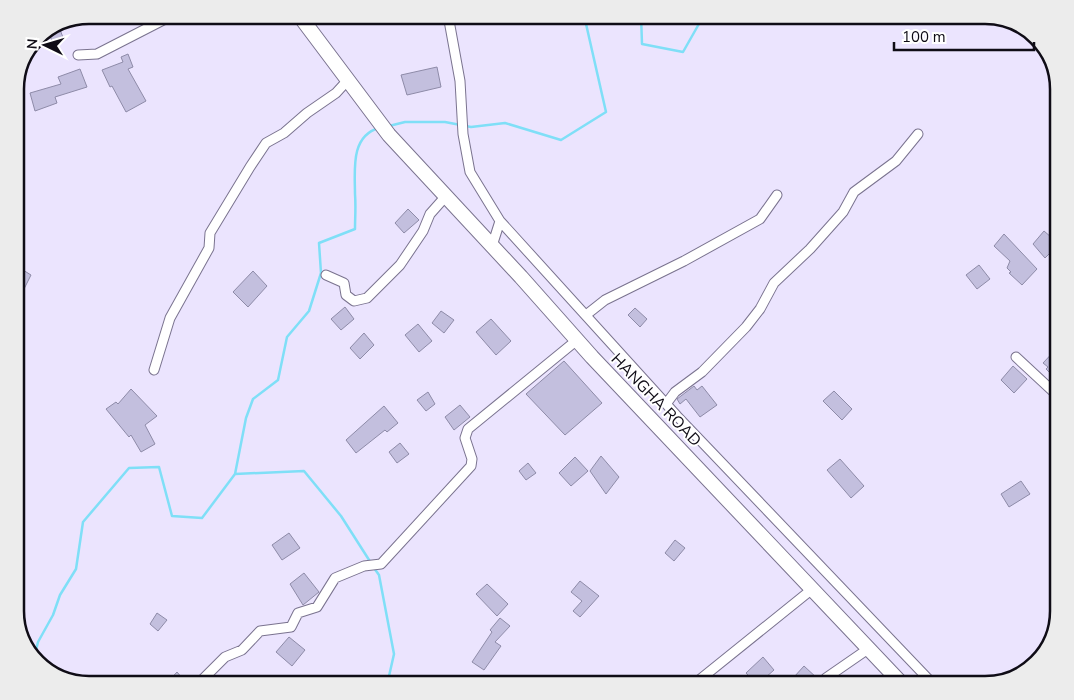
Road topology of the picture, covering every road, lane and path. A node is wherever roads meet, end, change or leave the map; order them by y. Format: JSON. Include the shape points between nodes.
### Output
{"nodes":[{"id":1,"x":155,"y":24,"type":"edge"},
{"id":2,"x":306,"y":24,"type":"edge"},
{"id":3,"x":450,"y":24,"type":"edge"},
{"id":4,"x":78,"y":55,"type":"dead end"},
{"id":5,"x":347,"y":81,"type":"junction"},
{"id":6,"x":918,"y":134,"type":"dead end"},
{"id":7,"x":777,"y":195,"type":"dead end"},
{"id":8,"x":446,"y":196,"type":"junction"},
{"id":9,"x":500,"y":221,"type":"junction"},
{"id":10,"x":492,"y":246,"type":"junction"},
{"id":11,"x":326,"y":275,"type":"dead end"},
{"id":12,"x":586,"y":316,"type":"junction"},
{"id":13,"x":577,"y":340,"type":"junction"},
{"id":14,"x":1016,"y":357,"type":"dead end"},
{"id":15,"x":154,"y":370,"type":"dead end"},
{"id":16,"x":1050,"y":389,"type":"edge"},
{"id":17,"x":666,"y":404,"type":"junction"},
{"id":18,"x":811,"y":590,"type":"junction"},
{"id":19,"x":868,"y":649,"type":"junction"},
{"id":20,"x":206,"y":676,"type":"edge"},
{"id":21,"x":704,"y":676,"type":"edge"},
{"id":22,"x":829,"y":676,"type":"edge"},
{"id":23,"x":894,"y":676,"type":"edge"},
{"id":24,"x":925,"y":676,"type":"edge"}],
"edges":[{"from":1,"to":4,"type":"street","via":[[97,54]]},
{"from":2,"to":5,"type":"highway","name":"HANGHA ROAD"},
{"from":3,"to":9,"type":"street","via":[[470,172]]},
{"from":5,"to":8,"type":"highway","name":"HANGHA ROAD","via":[[375,119]]},
{"from":5,"to":15,"type":"street","via":[[284,134],[266,143],[210,233],[209,248],[170,318]]},
{"from":6,"to":17,"type":"street","via":[[896,161],[854,192],[843,212],[774,283],[746,327]]},
{"from":7,"to":12,"type":"street","via":[[760,219],[605,300]]},
{"from":8,"to":10,"type":"highway","name":"HANGHA ROAD"},
{"from":8,"to":11,"type":"street","via":[[430,214],[423,231],[400,265],[367,298],[354,301],[346,295],[344,284]]},
{"from":9,"to":10,"type":"street"},
{"from":9,"to":12,"type":"street"},
{"from":10,"to":13,"type":"highway","name":"HANGHA ROAD"},
{"from":12,"to":17,"type":"street"},
{"from":13,"to":18,"type":"highway","name":"HANGHA ROAD"},
{"from":13,"to":20,"type":"street","via":[[468,429],[465,438],[471,466],[381,564],[364,566],[335,578],[317,607],[298,613],[291,627],[260,631],[242,650],[225,657]]},
{"from":14,"to":16,"type":"street"},
{"from":17,"to":24,"type":"street"},
{"from":18,"to":19,"type":"highway","name":"HANGHA ROAD"},
{"from":18,"to":21,"type":"street"},
{"from":19,"to":22,"type":"street"},
{"from":19,"to":23,"type":"highway","name":"HANGHA ROAD"}]}
